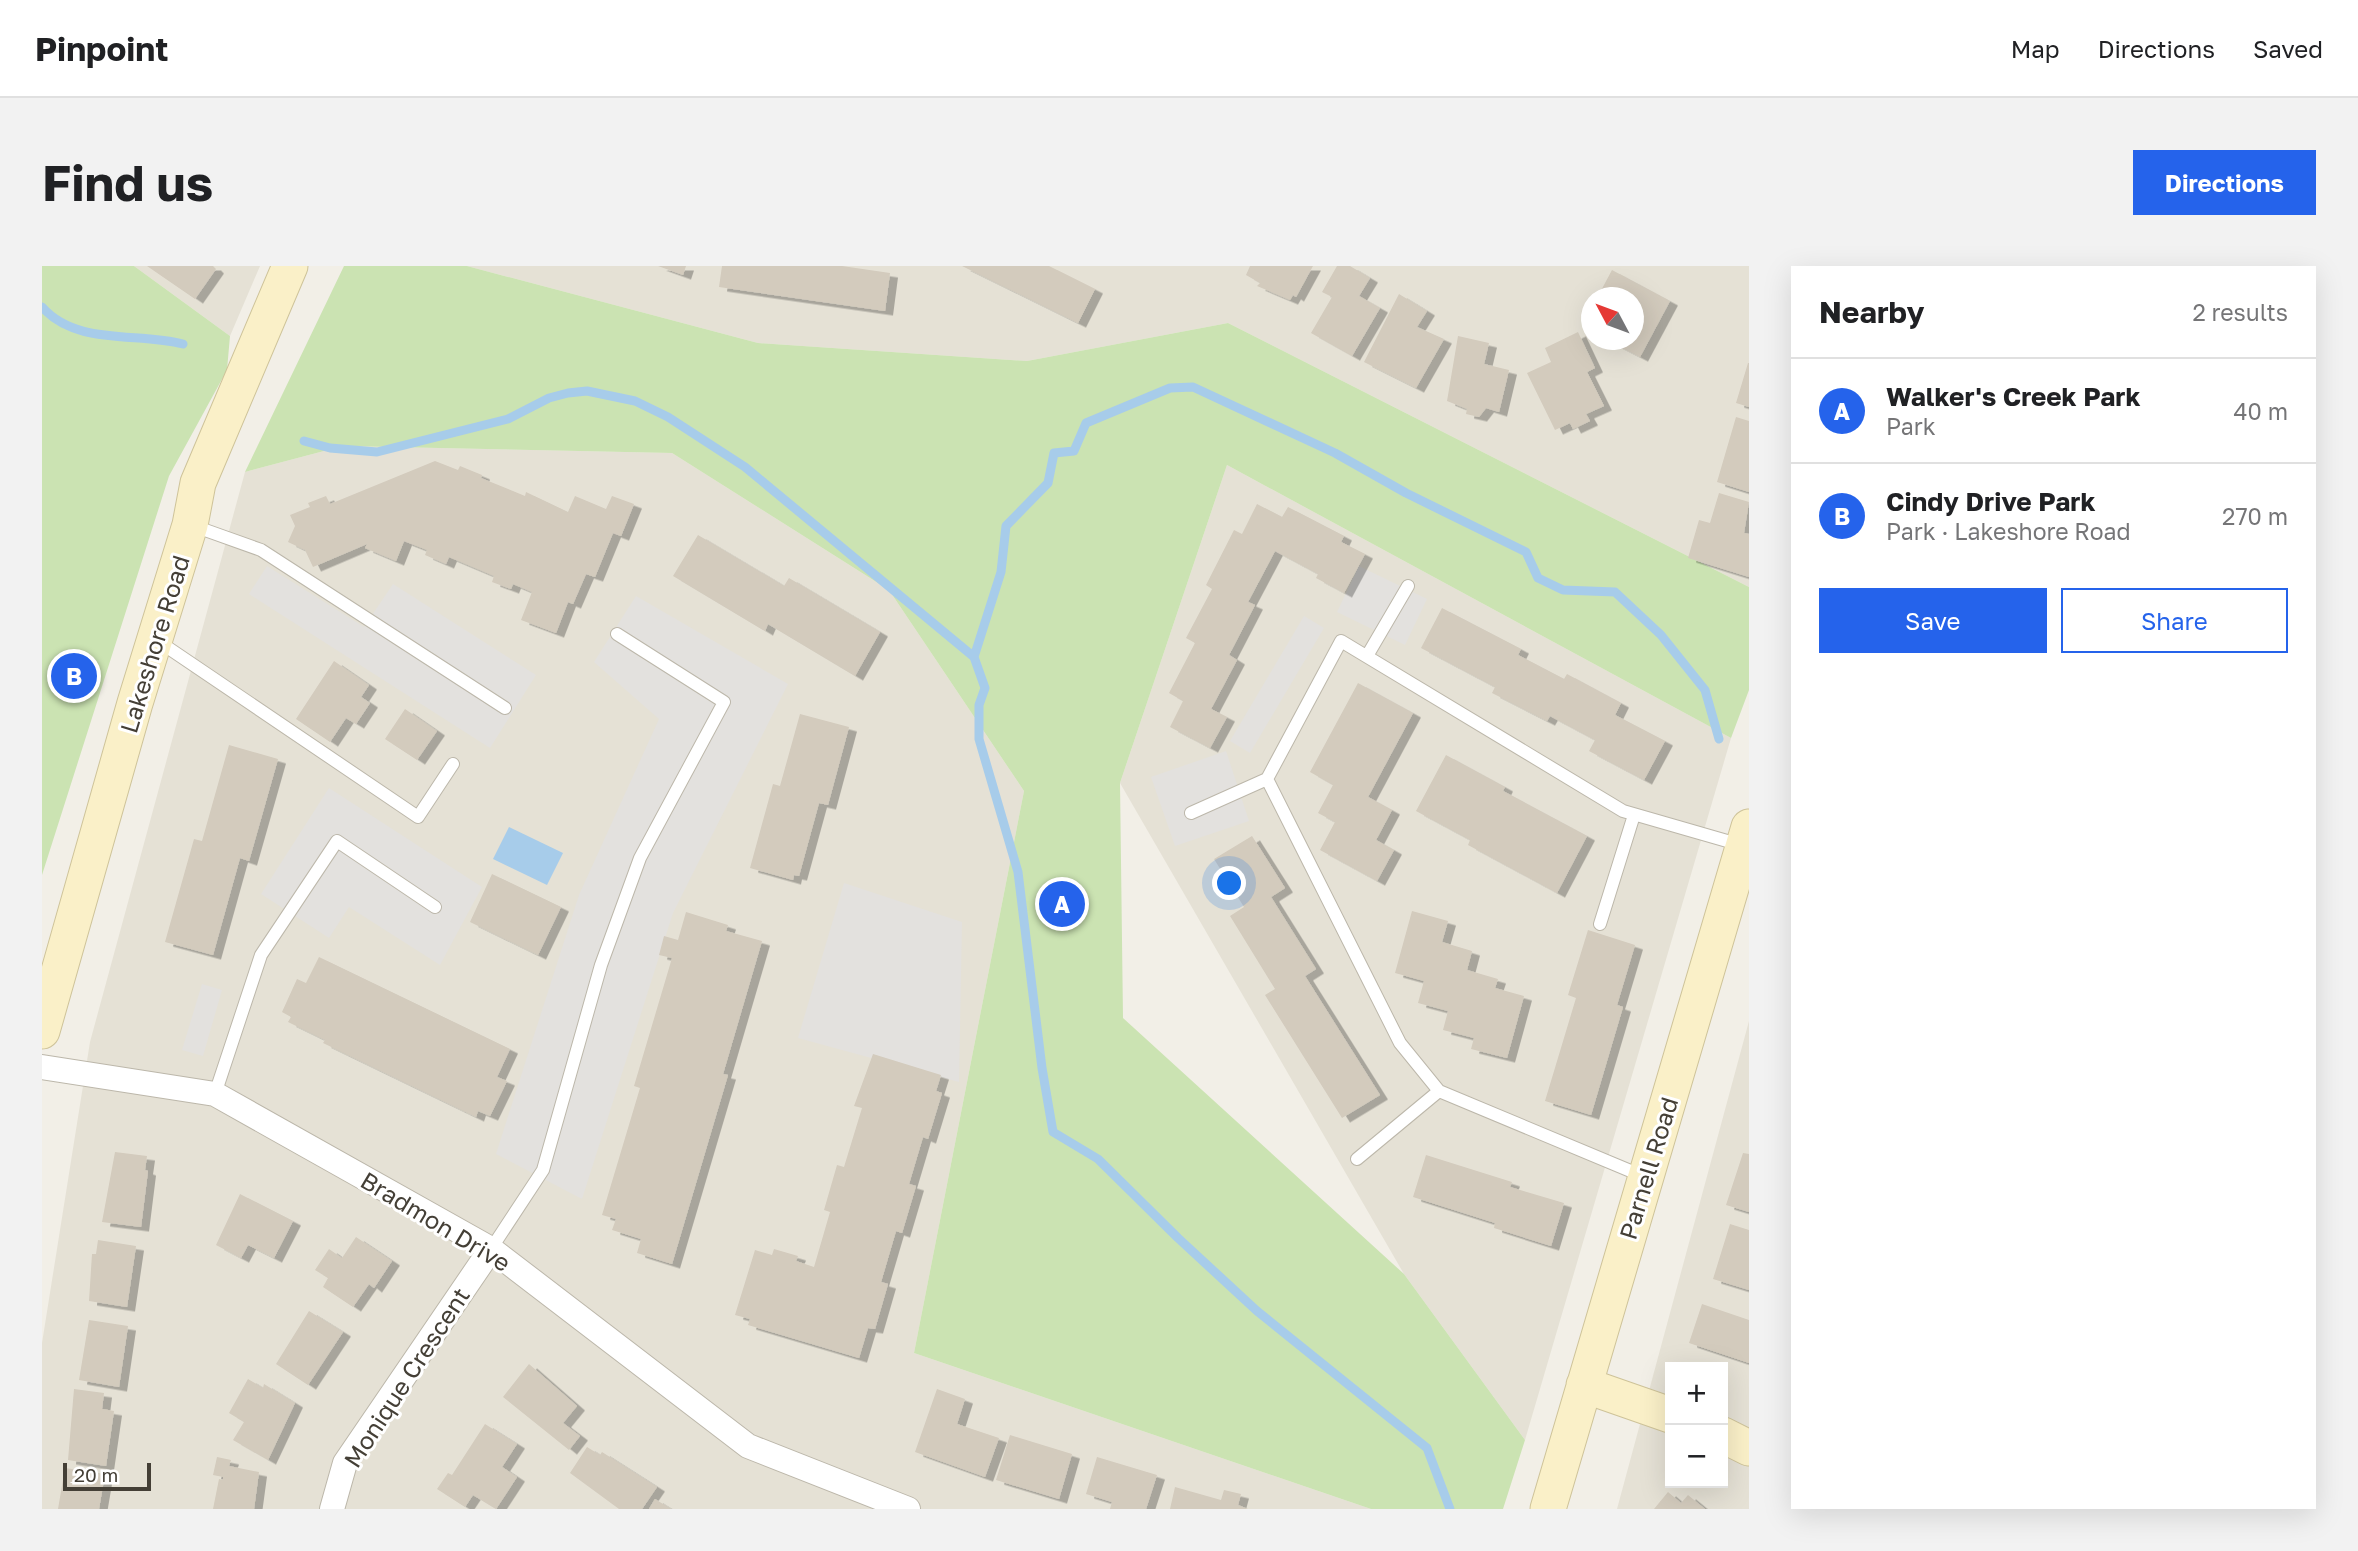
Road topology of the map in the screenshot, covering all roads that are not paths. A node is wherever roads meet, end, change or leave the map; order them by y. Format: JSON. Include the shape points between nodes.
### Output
{"nodes":[{"id":1,"x":290,"y":266,"type":"edge"},
{"id":2,"x":190,"y":524,"type":"junction"},
{"id":3,"x":1408,"y":586,"type":"dead end"},
{"id":4,"x":617,"y":634,"type":"dead end"},
{"id":5,"x":155,"y":639,"type":"junction"},
{"id":6,"x":1367,"y":656,"type":"junction"},
{"id":7,"x":505,"y":708,"type":"dead end"},
{"id":8,"x":453,"y":764,"type":"dead end"},
{"id":9,"x":1267,"y":779,"type":"junction"},
{"id":10,"x":1191,"y":813,"type":"dead end"},
{"id":11,"x":1634,"y":815,"type":"junction"},
{"id":12,"x":1746,"y":837,"type":"edge"},
{"id":13,"x":435,"y":907,"type":"dead end"},
{"id":14,"x":1600,"y":924,"type":"dead end"},
{"id":15,"x":42,"y":1031,"type":"edge"},
{"id":16,"x":42,"y":1067,"type":"edge"},
{"id":17,"x":1439,"y":1091,"type":"junction"},
{"id":18,"x":215,"y":1094,"type":"junction"},
{"id":19,"x":1357,"y":1159,"type":"dead end"},
{"id":20,"x":1645,"y":1177,"type":"junction"},
{"id":21,"x":491,"y":1250,"type":"junction"},
{"id":22,"x":1584,"y":1385,"type":"junction"},
{"id":23,"x":1665,"y":1413,"type":"edge"},
{"id":24,"x":1728,"y":1438,"type":"edge"},
{"id":25,"x":1749,"y":1448,"type":"edge"},
{"id":26,"x":332,"y":1509,"type":"edge"},
{"id":27,"x":908,"y":1509,"type":"edge"},
{"id":28,"x":1548,"y":1509,"type":"edge"}],
"edges":[{"from":1,"to":2,"type":"street","name":"Lakeshore Road","via":[[198,483]]},
{"from":2,"to":5,"type":"street","name":"Lakeshore Road"},
{"from":2,"to":7,"type":"lane","via":[[261,550]]},
{"from":3,"to":6,"type":"lane"},
{"from":4,"to":21,"type":"lane","via":[[723,702],[640,858],[601,964],[543,1170]]},
{"from":5,"to":8,"type":"lane","via":[[418,817]]},
{"from":5,"to":15,"type":"street","name":"Lakeshore Road"},
{"from":6,"to":9,"type":"lane","via":[[1341,641]]},
{"from":6,"to":11,"type":"lane"},
{"from":9,"to":10,"type":"lane"},
{"from":9,"to":17,"type":"lane","via":[[1400,1043]]},
{"from":11,"to":12,"type":"lane"},
{"from":11,"to":14,"type":"lane"},
{"from":12,"to":20,"type":"street","name":"Parnell Road"},
{"from":13,"to":18,"type":"lane","via":[[337,841],[261,955]]},
{"from":16,"to":18,"type":"street","name":"Bradmon Drive"},
{"from":17,"to":19,"type":"lane"},
{"from":17,"to":20,"type":"lane"},
{"from":18,"to":21,"type":"street","name":"Bradmon Drive"},
{"from":20,"to":22,"type":"street","name":"Parnell Road"},
{"from":21,"to":26,"type":"street","name":"Monique Crescent","via":[[345,1463]]},
{"from":21,"to":27,"type":"street","name":"Bradmon Drive","via":[[748,1446]]},
{"from":22,"to":23,"type":"street"},
{"from":22,"to":28,"type":"street","name":"Parnell Road"},
{"from":24,"to":25,"type":"street"}]}
